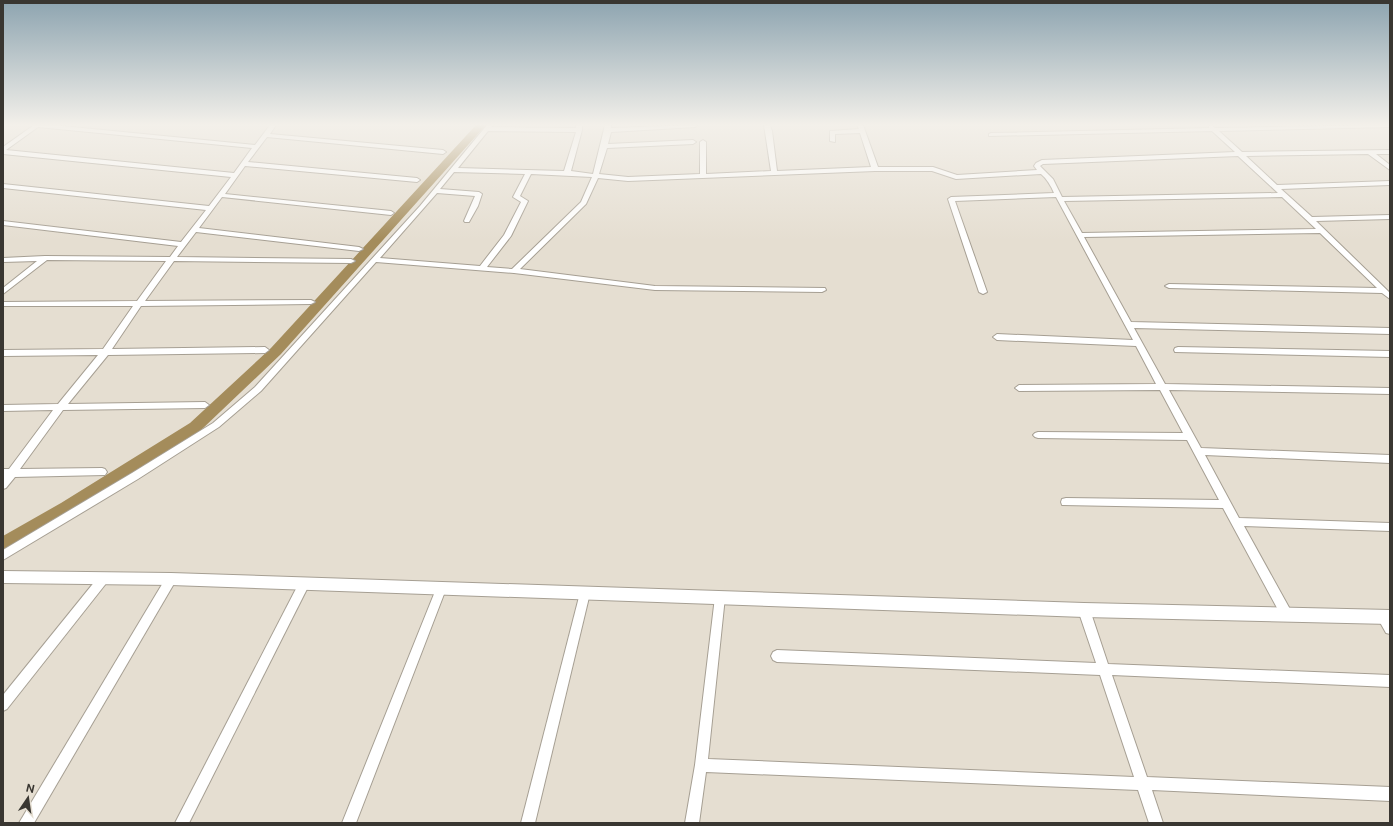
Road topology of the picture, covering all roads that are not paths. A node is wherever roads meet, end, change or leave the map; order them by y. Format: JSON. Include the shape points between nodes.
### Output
{"nodes":[{"id":1,"x":124,"y":164,"type":"edge"},
{"id":2,"x":244,"y":164,"type":"joint"},
{"id":3,"x":458,"y":164,"type":"edge"},
{"id":4,"x":569,"y":164,"type":"edge"},
{"id":5,"x":598,"y":164,"type":"edge"},
{"id":6,"x":703,"y":164,"type":"edge"},
{"id":7,"x":773,"y":164,"type":"edge"},
{"id":8,"x":873,"y":164,"type":"edge"},
{"id":9,"x":1039,"y":164,"type":"edge"},
{"id":10,"x":1249,"y":164,"type":"edge"},
{"id":11,"x":875,"y":169,"type":"junction"},
{"id":12,"x":453,"y":170,"type":"junction"},
{"id":13,"x":529,"y":172,"type":"junction"},
{"id":14,"x":1042,"y":172,"type":"junction"},
{"id":15,"x":567,"y":173,"type":"junction"},
{"id":16,"x":774,"y":173,"type":"junction"},
{"id":17,"x":235,"y":175,"type":"junction"},
{"id":18,"x":703,"y":175,"type":"junction"},
{"id":19,"x":594,"y":176,"type":"junction"},
{"id":20,"x":417,"y":180,"type":"dead end"},
{"id":21,"x":1390,"y":183,"type":"edge"},
{"id":22,"x":3,"y":186,"type":"edge"},
{"id":23,"x":1276,"y":186,"type":"junction"},
{"id":24,"x":435,"y":191,"type":"junction"},
{"id":25,"x":220,"y":195,"type":"junction"},
{"id":26,"x":1284,"y":195,"type":"junction"},
{"id":27,"x":1059,"y":197,"type":"junction"},
{"id":28,"x":210,"y":208,"type":"junction"},
{"id":29,"x":391,"y":213,"type":"dead end"},
{"id":30,"x":1390,"y":217,"type":"edge"},
{"id":31,"x":1310,"y":219,"type":"junction"},
{"id":32,"x":467,"y":221,"type":"dead end"},
{"id":33,"x":3,"y":223,"type":"edge"},
{"id":34,"x":194,"y":230,"type":"junction"},
{"id":35,"x":1322,"y":231,"type":"junction"},
{"id":36,"x":1080,"y":235,"type":"junction"},
{"id":37,"x":183,"y":244,"type":"junction"},
{"id":38,"x":359,"y":249,"type":"dead end"},
{"id":39,"x":44,"y":258,"type":"junction"},
{"id":40,"x":173,"y":258,"type":"junction"},
{"id":41,"x":3,"y":260,"type":"edge"},
{"id":42,"x":351,"y":260,"type":"dead end"},
{"id":43,"x":375,"y":260,"type":"junction"},
{"id":44,"x":482,"y":268,"type":"junction"},
{"id":45,"x":514,"y":271,"type":"junction"},
{"id":46,"x":1170,"y":286,"type":"dead end"},
{"id":47,"x":822,"y":290,"type":"dead end"},
{"id":48,"x":1384,"y":291,"type":"junction"},
{"id":49,"x":3,"y":292,"type":"edge"},
{"id":50,"x":983,"y":292,"type":"dead end"},
{"id":51,"x":1390,"y":297,"type":"edge"},
{"id":52,"x":311,"y":302,"type":"dead end"},
{"id":53,"x":139,"y":303,"type":"junction"},
{"id":54,"x":3,"y":304,"type":"edge"},
{"id":55,"x":1129,"y":325,"type":"junction"},
{"id":56,"x":1390,"y":331,"type":"edge"},
{"id":57,"x":997,"y":337,"type":"dead end"},
{"id":58,"x":1138,"y":343,"type":"junction"},
{"id":59,"x":265,"y":350,"type":"dead end"},
{"id":60,"x":1178,"y":350,"type":"dead end"},
{"id":61,"x":106,"y":351,"type":"junction"},
{"id":62,"x":3,"y":353,"type":"edge"},
{"id":63,"x":1390,"y":354,"type":"edge"},
{"id":64,"x":1019,"y":388,"type":"dead end"},
{"id":65,"x":1163,"y":388,"type":"junction"},
{"id":66,"x":1390,"y":391,"type":"edge"},
{"id":67,"x":205,"y":405,"type":"dead end"},
{"id":68,"x":3,"y":408,"type":"edge"},
{"id":69,"x":60,"y":408,"type":"junction"},
{"id":70,"x":1038,"y":435,"type":"dead end"},
{"id":71,"x":1190,"y":437,"type":"junction"},
{"id":72,"x":1198,"y":451,"type":"junction"},
{"id":73,"x":1390,"y":459,"type":"edge"},
{"id":74,"x":102,"y":472,"type":"dead end"},
{"id":75,"x":7,"y":473,"type":"edge"},
{"id":76,"x":3,"y":485,"type":"edge"},
{"id":77,"x":1066,"y":502,"type":"dead end"},
{"id":78,"x":1226,"y":504,"type":"junction"},
{"id":79,"x":1236,"y":522,"type":"junction"},
{"id":80,"x":1390,"y":527,"type":"edge"},
{"id":81,"x":3,"y":555,"type":"edge"},
{"id":82,"x":3,"y":577,"type":"edge"},
{"id":83,"x":104,"y":578,"type":"junction"},
{"id":84,"x":171,"y":579,"type":"junction"},
{"id":85,"x":304,"y":584,"type":"junction"},
{"id":86,"x":441,"y":589,"type":"junction"},
{"id":87,"x":585,"y":593,"type":"junction"},
{"id":88,"x":720,"y":597,"type":"junction"},
{"id":89,"x":1084,"y":610,"type":"junction"},
{"id":90,"x":1287,"y":615,"type":"junction"},
{"id":91,"x":1388,"y":621,"type":"edge"},
{"id":92,"x":777,"y":656,"type":"dead end"},
{"id":93,"x":1104,"y":670,"type":"junction"},
{"id":94,"x":1390,"y":681,"type":"edge"},
{"id":95,"x":3,"y":705,"type":"edge"},
{"id":96,"x":701,"y":765,"type":"junction"},
{"id":97,"x":1142,"y":783,"type":"junction"},
{"id":98,"x":1390,"y":794,"type":"edge"},
{"id":99,"x":26,"y":823,"type":"edge"},
{"id":100,"x":182,"y":823,"type":"edge"},
{"id":101,"x":349,"y":823,"type":"edge"},
{"id":102,"x":528,"y":823,"type":"edge"},
{"id":103,"x":692,"y":823,"type":"edge"},
{"id":104,"x":1156,"y":823,"type":"edge"}],
"edges":[{"from":1,"to":17,"type":"street"},
{"from":2,"to":17,"type":"street"},
{"from":2,"to":20,"type":"street"},
{"from":3,"to":12,"type":"street"},
{"from":4,"to":15,"type":"street"},
{"from":5,"to":19,"type":"street"},
{"from":6,"to":18,"type":"street"},
{"from":7,"to":16,"type":"street"},
{"from":8,"to":11,"type":"street"},
{"from":9,"to":14,"type":"street","via":[[1037,166]]},
{"from":10,"to":23,"type":"street"},
{"from":11,"to":14,"type":"street","via":[[933,169],[956,177]]},
{"from":11,"to":16,"type":"street"},
{"from":12,"to":13,"type":"street"},
{"from":12,"to":24,"type":"street"},
{"from":13,"to":15,"type":"street"},
{"from":13,"to":44,"type":"street","via":[[516,198],[525,201],[507,236]]},
{"from":14,"to":27,"type":"street","via":[[1049,177]]},
{"from":15,"to":19,"type":"street"},
{"from":16,"to":18,"type":"street"},
{"from":17,"to":25,"type":"street"},
{"from":18,"to":19,"type":"street","via":[[628,179]]},
{"from":19,"to":45,"type":"street","via":[[584,203]]},
{"from":21,"to":23,"type":"street"},
{"from":22,"to":28,"type":"street"},
{"from":23,"to":26,"type":"street"},
{"from":24,"to":32,"type":"street","via":[[479,194]]},
{"from":24,"to":43,"type":"street"},
{"from":25,"to":28,"type":"street"},
{"from":25,"to":29,"type":"street"},
{"from":26,"to":27,"type":"street"},
{"from":26,"to":31,"type":"street"},
{"from":27,"to":36,"type":"street"},
{"from":27,"to":50,"type":"street","via":[[951,199]]},
{"from":28,"to":34,"type":"street"},
{"from":30,"to":31,"type":"street"},
{"from":31,"to":35,"type":"street"},
{"from":33,"to":37,"type":"street"},
{"from":34,"to":37,"type":"street"},
{"from":34,"to":38,"type":"street"},
{"from":35,"to":36,"type":"street"},
{"from":35,"to":48,"type":"street"},
{"from":36,"to":55,"type":"street"},
{"from":37,"to":40,"type":"street"},
{"from":39,"to":40,"type":"street"},
{"from":39,"to":41,"type":"street"},
{"from":39,"to":49,"type":"street"},
{"from":40,"to":42,"type":"street"},
{"from":40,"to":53,"type":"street"},
{"from":43,"to":44,"type":"street"},
{"from":43,"to":81,"type":"street","via":[[258,389],[216,425]]},
{"from":44,"to":45,"type":"street"},
{"from":45,"to":47,"type":"street","via":[[655,288]]},
{"from":46,"to":48,"type":"street"},
{"from":48,"to":51,"type":"street"},
{"from":52,"to":53,"type":"street"},
{"from":53,"to":54,"type":"street"},
{"from":53,"to":61,"type":"street"},
{"from":55,"to":56,"type":"street"},
{"from":55,"to":58,"type":"street"},
{"from":57,"to":58,"type":"street"},
{"from":58,"to":65,"type":"street"},
{"from":59,"to":61,"type":"street"},
{"from":60,"to":63,"type":"street"},
{"from":61,"to":62,"type":"street"},
{"from":61,"to":69,"type":"street"},
{"from":64,"to":65,"type":"street"},
{"from":65,"to":66,"type":"street"},
{"from":65,"to":71,"type":"street"},
{"from":67,"to":69,"type":"street"},
{"from":68,"to":69,"type":"street"},
{"from":69,"to":75,"type":"street"},
{"from":70,"to":71,"type":"street"},
{"from":71,"to":72,"type":"street"},
{"from":72,"to":73,"type":"street"},
{"from":72,"to":78,"type":"street"},
{"from":74,"to":75,"type":"street"},
{"from":75,"to":76,"type":"street"},
{"from":77,"to":78,"type":"street"},
{"from":78,"to":79,"type":"street"},
{"from":79,"to":80,"type":"street"},
{"from":79,"to":90,"type":"street"},
{"from":82,"to":83,"type":"street"},
{"from":83,"to":84,"type":"street"},
{"from":83,"to":95,"type":"street"},
{"from":84,"to":85,"type":"street"},
{"from":84,"to":99,"type":"street"},
{"from":85,"to":86,"type":"street"},
{"from":85,"to":100,"type":"street"},
{"from":86,"to":87,"type":"street"},
{"from":86,"to":101,"type":"street"},
{"from":87,"to":88,"type":"street"},
{"from":87,"to":102,"type":"street"},
{"from":88,"to":89,"type":"street"},
{"from":88,"to":96,"type":"street"},
{"from":89,"to":90,"type":"street"},
{"from":89,"to":93,"type":"street"},
{"from":90,"to":91,"type":"street"},
{"from":92,"to":93,"type":"street"},
{"from":93,"to":94,"type":"street"},
{"from":93,"to":97,"type":"street"},
{"from":96,"to":97,"type":"street"},
{"from":96,"to":103,"type":"street"},
{"from":97,"to":98,"type":"street"},
{"from":97,"to":104,"type":"street"}]}
